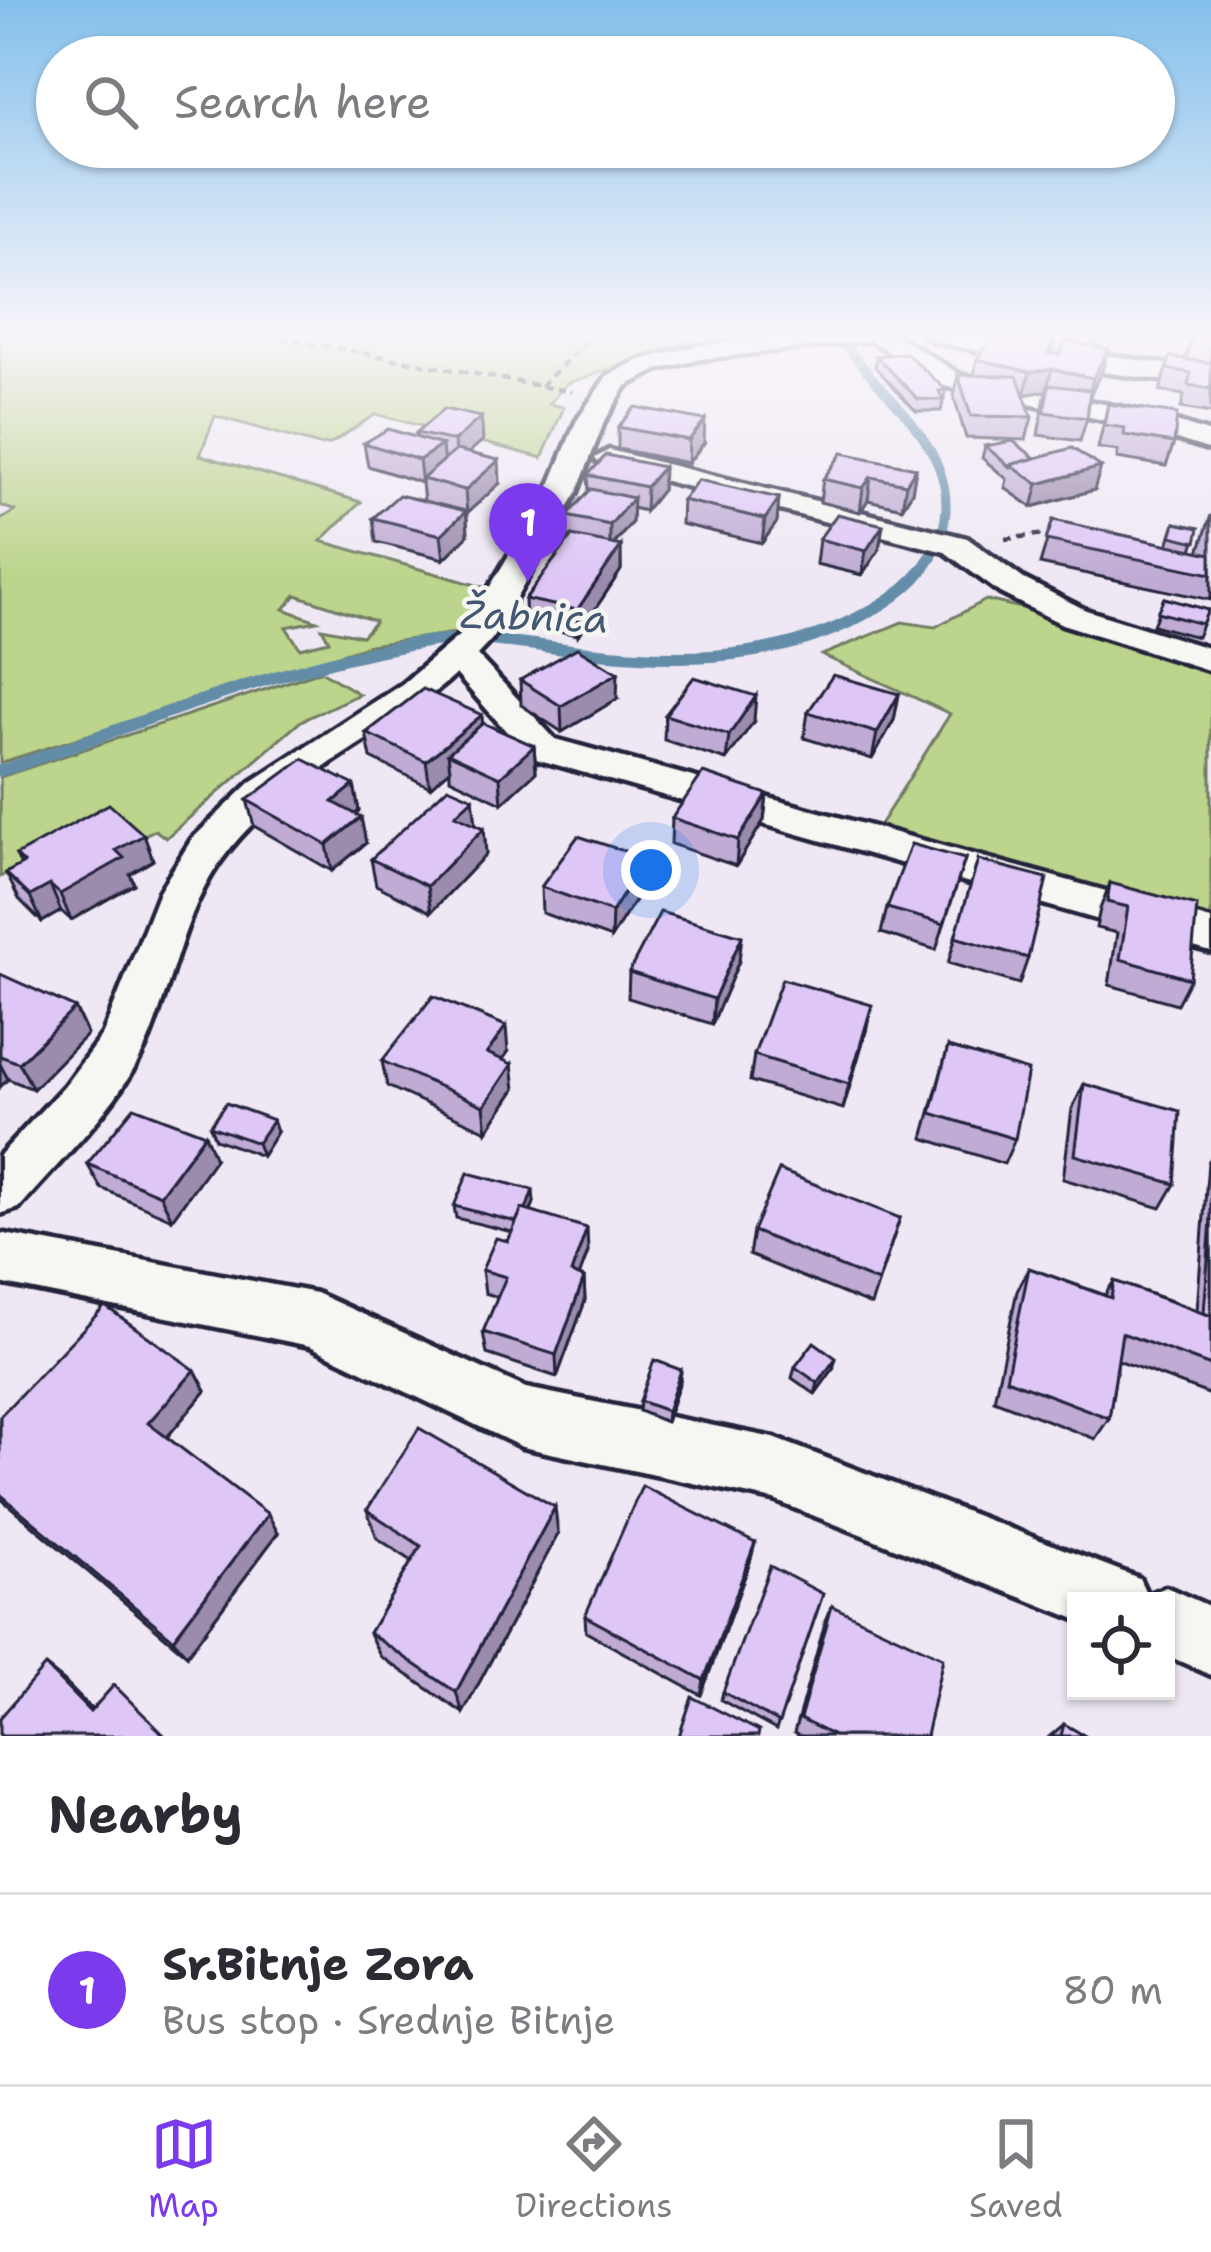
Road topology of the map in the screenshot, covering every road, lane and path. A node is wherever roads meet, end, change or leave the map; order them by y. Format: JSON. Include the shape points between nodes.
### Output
{"nodes":[{"id":1,"x":594,"y":416,"type":"edge"},
{"id":2,"x":1124,"y":416,"type":"edge"},
{"id":3,"x":1211,"y":442,"type":"edge"},
{"id":4,"x":577,"y":454,"type":"junction"},
{"id":5,"x":1062,"y":534,"type":"edge"},
{"id":6,"x":964,"y":550,"type":"junction"},
{"id":7,"x":460,"y":657,"type":"junction"},
{"id":8,"x":1211,"y":660,"type":"edge"},
{"id":9,"x":1211,"y":935,"type":"edge"},
{"id":10,"x":0,"y":1191,"type":"edge"},
{"id":11,"x":0,"y":1258,"type":"edge"},
{"id":12,"x":1093,"y":1592,"type":"edge"},
{"id":13,"x":1175,"y":1626,"type":"edge"},
{"id":14,"x":1211,"y":1641,"type":"edge"}],
"edges":[{"from":1,"to":4,"type":"street"},
{"from":2,"to":3,"type":"street"},
{"from":4,"to":6,"type":"street","via":[[623,459]]},
{"from":4,"to":7,"type":"street"},
{"from":5,"to":6,"type":"path","via":[[1015,535]]},
{"from":6,"to":8,"type":"street","via":[[1074,617]]},
{"from":7,"to":9,"type":"street","via":[[542,748]]},
{"from":7,"to":10,"type":"street","via":[[265,791],[220,833],[180,892],[123,1043]]},
{"from":11,"to":12,"type":"street","via":[[316,1320],[522,1417],[774,1469]]},
{"from":13,"to":14,"type":"street"}]}
